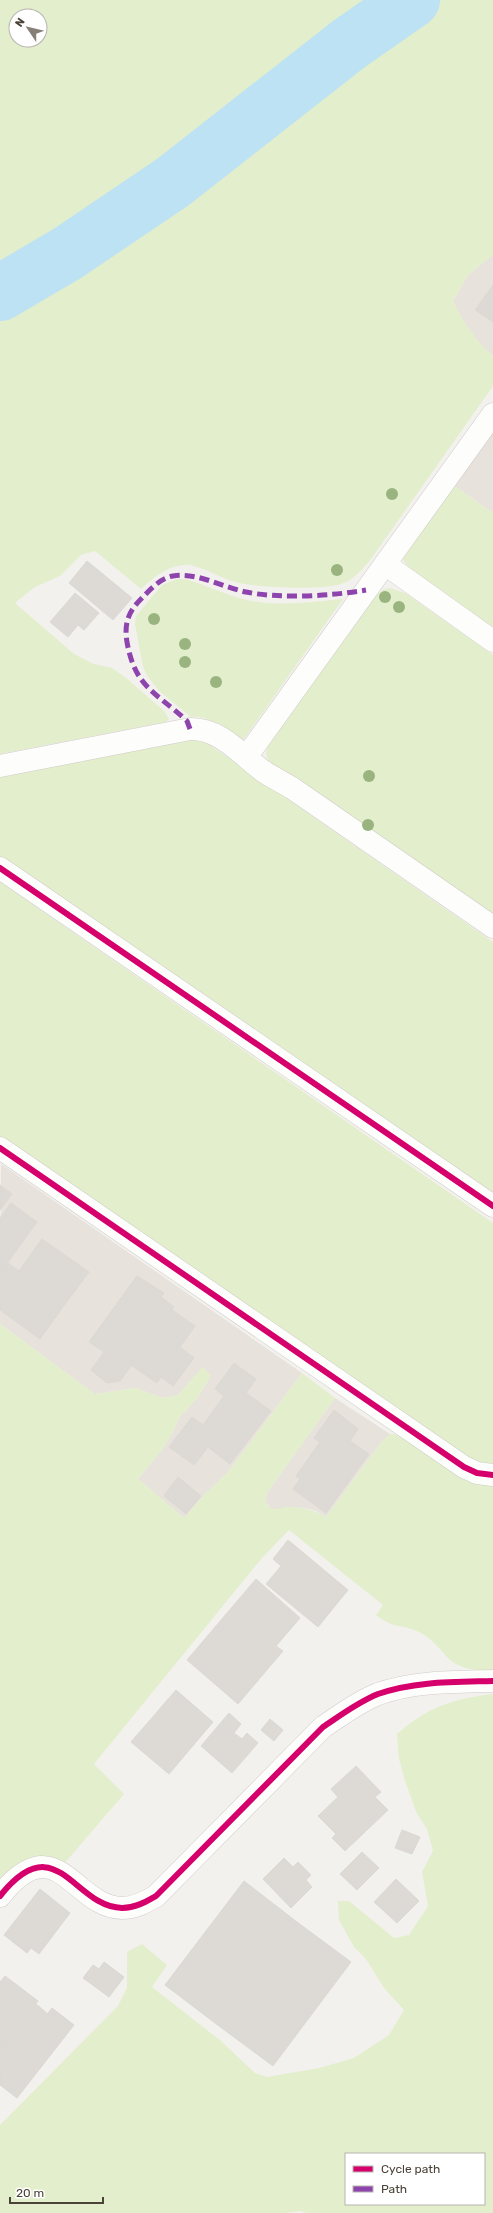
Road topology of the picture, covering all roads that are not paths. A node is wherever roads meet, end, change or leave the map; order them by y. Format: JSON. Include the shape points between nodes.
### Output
{"nodes":[{"id":1,"x":493,"y":414,"type":"edge"},
{"id":2,"x":385,"y":564,"type":"junction"},
{"id":3,"x":493,"y":641,"type":"edge"},
{"id":4,"x":247,"y":756,"type":"junction"},
{"id":5,"x":0,"y":766,"type":"edge"},
{"id":6,"x":0,"y":868,"type":"edge"},
{"id":7,"x":493,"y":927,"type":"edge"},
{"id":8,"x":0,"y":1148,"type":"edge"},
{"id":9,"x":493,"y":1206,"type":"edge"},
{"id":10,"x":493,"y":1475,"type":"edge"},
{"id":11,"x":493,"y":1681,"type":"edge"},
{"id":12,"x":0,"y":1896,"type":"edge"}],
"edges":[{"from":1,"to":2,"type":"street"},
{"from":2,"to":3,"type":"street"},
{"from":2,"to":4,"type":"street"},
{"from":4,"to":5,"type":"street","via":[[210,731],[190,729]]},
{"from":4,"to":7,"type":"street","via":[[261,769]]},
{"from":6,"to":9,"type":"street"},
{"from":8,"to":10,"type":"street","via":[[464,1467],[477,1473]]},
{"from":11,"to":12,"type":"street","via":[[423,1684],[378,1694],[351,1708],[323,1727],[156,1896],[145,1902],[122,1908],[105,1904],[61,1872],[50,1868],[25,1872],[11,1882]]}]}
